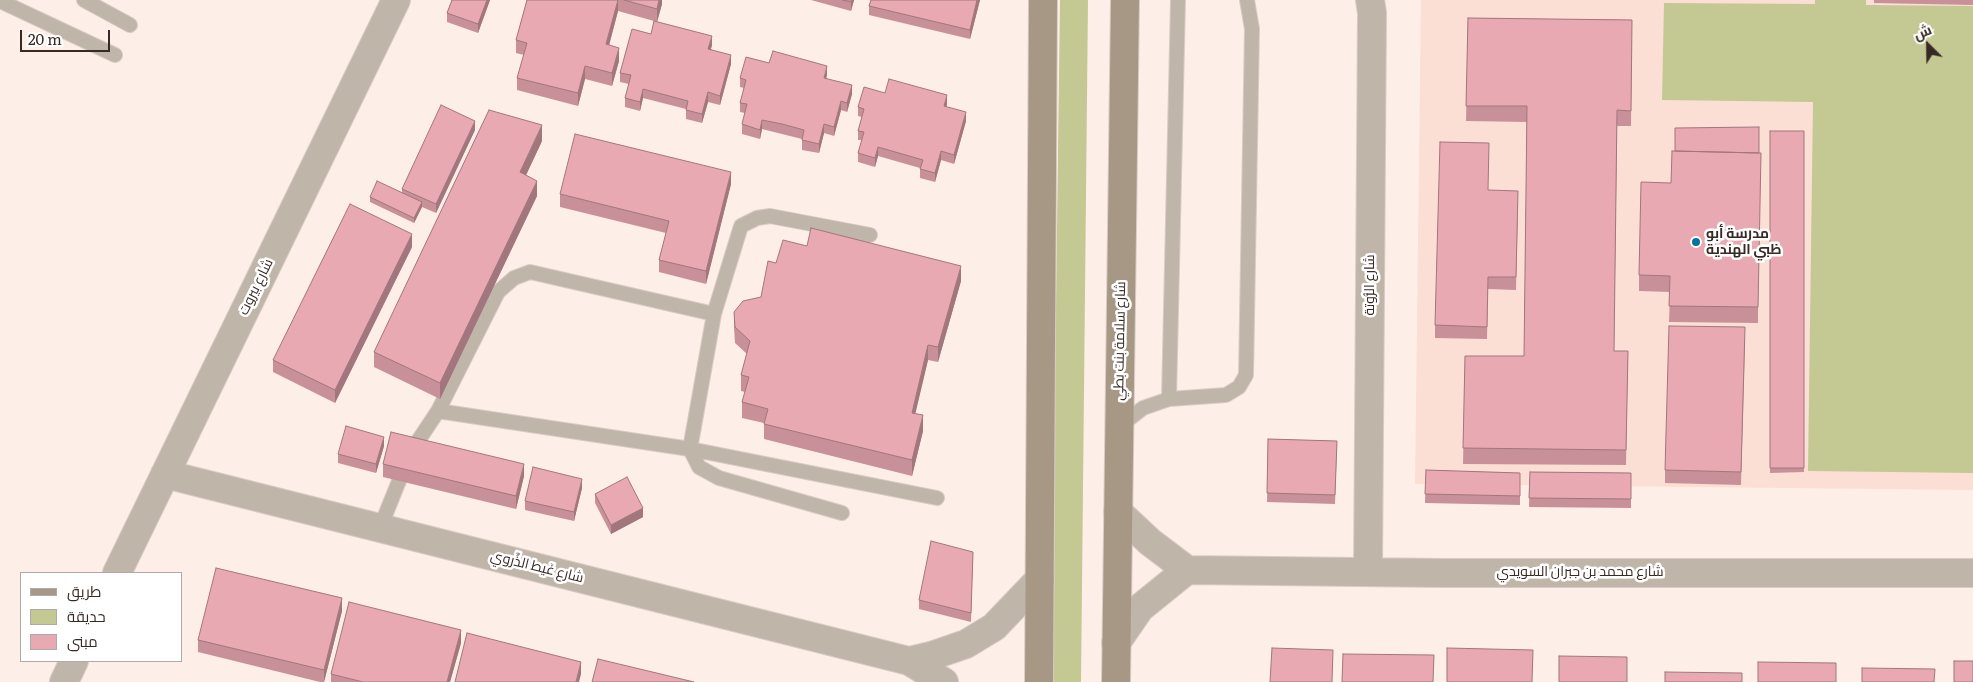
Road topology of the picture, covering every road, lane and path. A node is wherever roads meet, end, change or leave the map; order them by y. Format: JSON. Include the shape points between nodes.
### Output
{"nodes":[{"id":1,"x":84,"y":0,"type":"edge"},
{"id":2,"x":396,"y":0,"type":"edge"},
{"id":3,"x":1043,"y":0,"type":"edge"},
{"id":4,"x":1124,"y":0,"type":"edge"},
{"id":5,"x":1178,"y":0,"type":"edge"},
{"id":6,"x":1247,"y":0,"type":"edge"},
{"id":7,"x":1370,"y":0,"type":"edge"},
{"id":8,"x":0,"y":1,"type":"edge"},
{"id":9,"x":130,"y":24,"type":"dead end"},
{"id":10,"x":115,"y":55,"type":"dead end"},
{"id":11,"x":870,"y":235,"type":"dead end"},
{"id":12,"x":714,"y":314,"type":"junction"},
{"id":13,"x":1169,"y":399,"type":"junction"},
{"id":14,"x":438,"y":411,"type":"junction"},
{"id":15,"x":1120,"y":426,"type":"junction"},
{"id":16,"x":690,"y":449,"type":"junction"},
{"id":17,"x":412,"y":450,"type":"edge"},
{"id":18,"x":165,"y":474,"type":"junction"},
{"id":19,"x":399,"y":481,"type":"edge"},
{"id":20,"x":937,"y":498,"type":"dead end"},
{"id":21,"x":1118,"y":512,"type":"junction"},
{"id":22,"x":842,"y":513,"type":"dead end"},
{"id":23,"x":380,"y":528,"type":"junction"},
{"id":24,"x":1187,"y":570,"type":"junction"},
{"id":25,"x":1368,"y":571,"type":"junction"},
{"id":26,"x":117,"y":572,"type":"edge"},
{"id":27,"x":1973,"y":573,"type":"edge"},
{"id":28,"x":1040,"y":579,"type":"junction"},
{"id":29,"x":1116,"y":643,"type":"junction"},
{"id":30,"x":909,"y":661,"type":"junction"},
{"id":31,"x":74,"y":662,"type":"edge"},
{"id":32,"x":64,"y":682,"type":"edge"},
{"id":33,"x":944,"y":682,"type":"edge"},
{"id":34,"x":1039,"y":682,"type":"edge"},
{"id":35,"x":1116,"y":682,"type":"edge"}],
"edges":[{"from":1,"to":9,"type":"lane"},
{"from":2,"to":18,"type":"street","name":"شارع بيروت"},
{"from":3,"to":28,"type":"main road"},
{"from":4,"to":15,"type":"main road","name":"شارع سلامة بنت بطي"},
{"from":5,"to":13,"type":"lane"},
{"from":6,"to":13,"type":"lane","via":[[1252,29],[1246,375],[1239,387],[1226,395]]},
{"from":7,"to":25,"type":"street","name":"شارع الرُّوتة"},
{"from":8,"to":10,"type":"lane"},
{"from":11,"to":12,"type":"lane","via":[[770,216],[741,226]]},
{"from":12,"to":14,"type":"lane","via":[[530,272],[514,278],[498,292]]},
{"from":12,"to":16,"type":"lane"},
{"from":13,"to":15,"type":"lane","via":[[1143,408]]},
{"from":14,"to":16,"type":"lane"},
{"from":14,"to":17,"type":"lane"},
{"from":15,"to":21,"type":"main road","name":"شارع سلامة بنت بطي"},
{"from":16,"to":20,"type":"lane"},
{"from":16,"to":22,"type":"lane","via":[[699,467],[719,478]]},
{"from":18,"to":23,"type":"street","name":"شارع غَيط الذِّروي"},
{"from":18,"to":26,"type":"street","name":"شارع بيروت"},
{"from":19,"to":23,"type":"lane"},
{"from":21,"to":24,"type":"street"},
{"from":21,"to":29,"type":"main road","name":"شارع سلامة بنت بطي"},
{"from":23,"to":30,"type":"street","name":"شارع غَيط الذِّروي"},
{"from":24,"to":25,"type":"street","name":"شارع محمد بن جبران السويدي"},
{"from":24,"to":29,"type":"street","via":[[1140,608]]},
{"from":25,"to":27,"type":"street","name":"شارع محمد بن جبران السويدي"},
{"from":28,"to":30,"type":"street","name":"شارع غَيط الذِّروي","via":[[994,627],[966,644]]},
{"from":28,"to":34,"type":"main road"},
{"from":29,"to":35,"type":"main road","name":"شارع سلامة بنت بطي"},
{"from":30,"to":33,"type":"street","name":"شارع غَيط الذِّروي"},
{"from":31,"to":32,"type":"street"}]}
